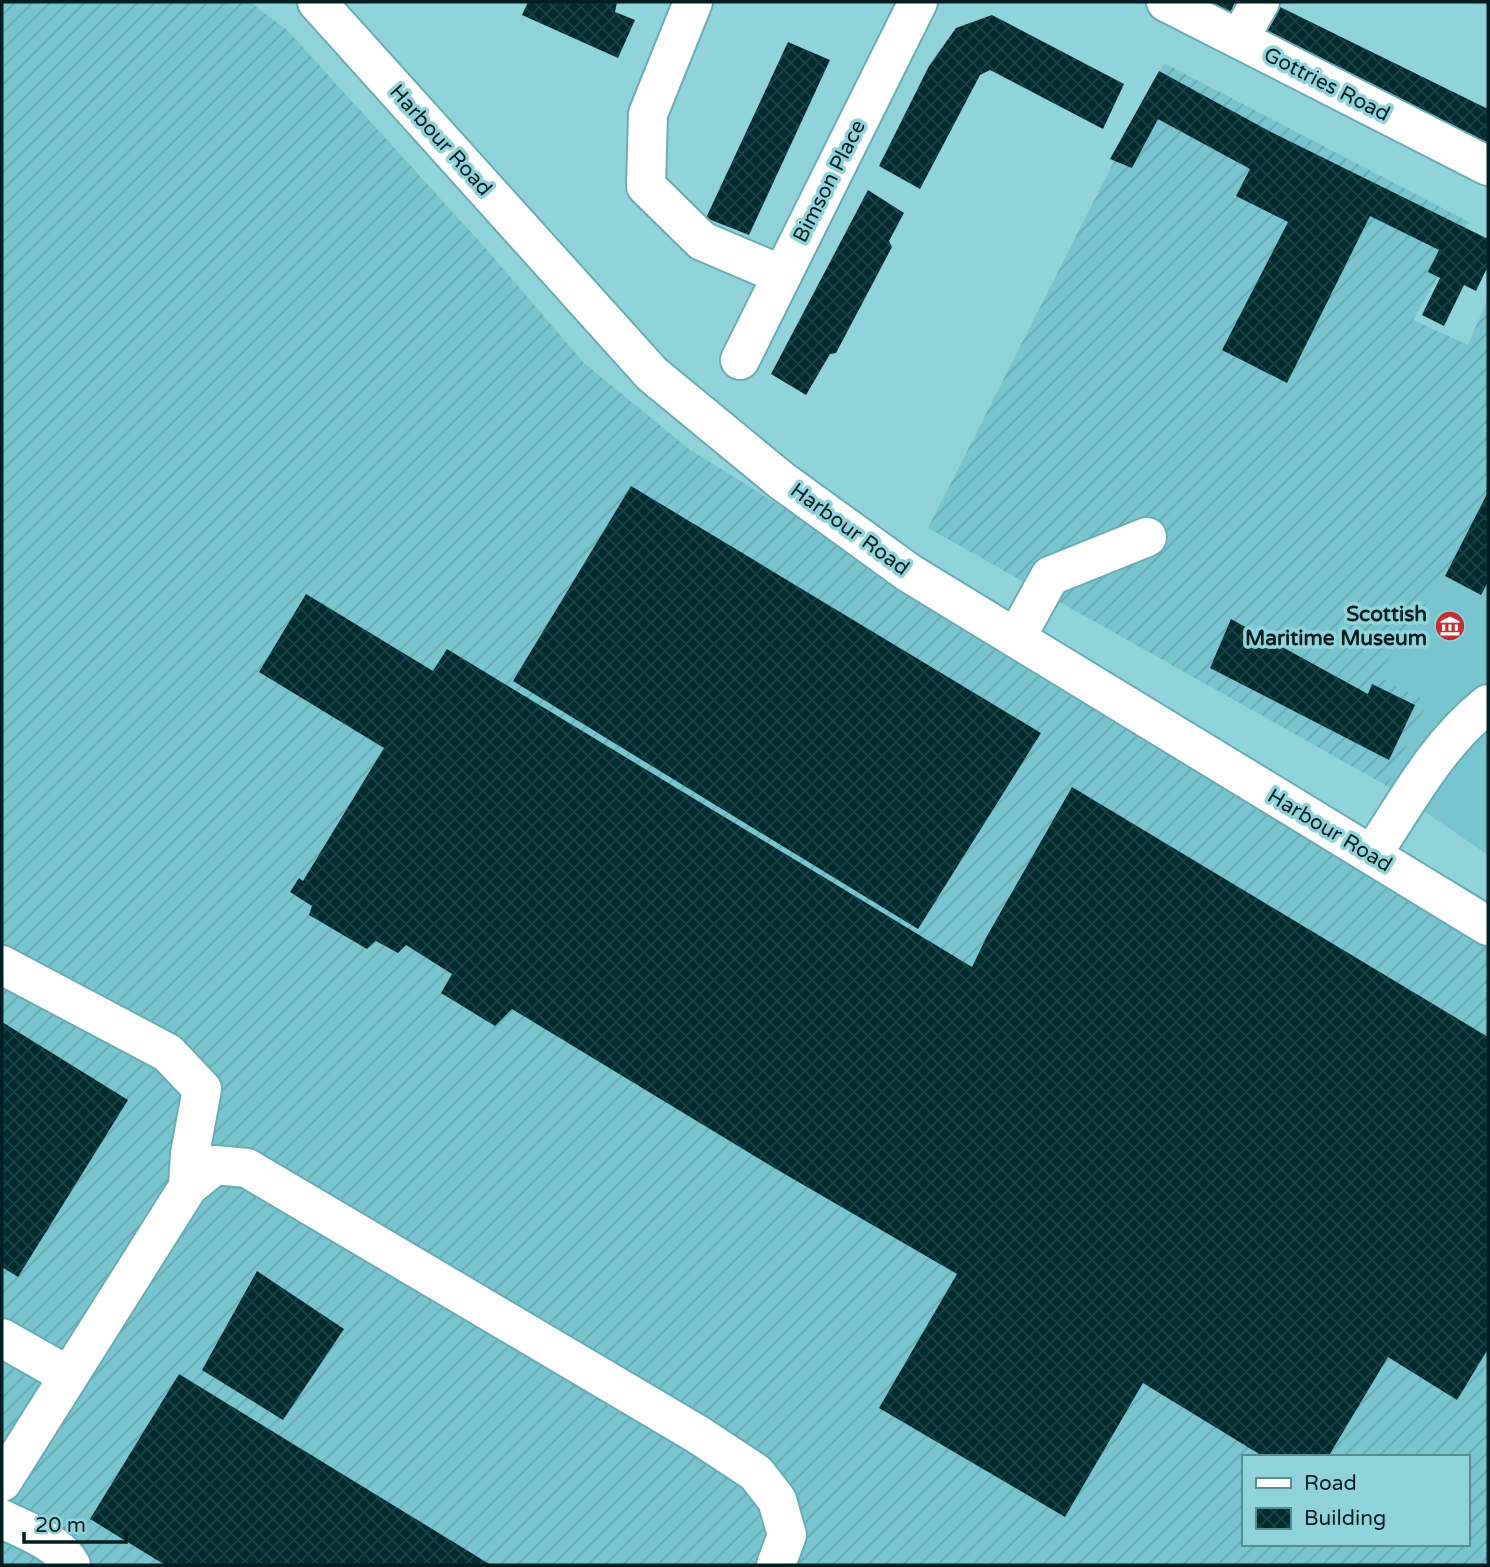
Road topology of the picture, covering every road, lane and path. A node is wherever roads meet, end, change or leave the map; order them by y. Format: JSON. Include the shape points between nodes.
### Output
{"nodes":[{"id":1,"x":317,"y":2,"type":"edge"},
{"id":2,"x":693,"y":2,"type":"edge"},
{"id":3,"x":918,"y":2,"type":"edge"},
{"id":4,"x":1166,"y":2,"type":"edge"},
{"id":5,"x":1260,"y":2,"type":"edge"},
{"id":6,"x":1239,"y":39,"type":"junction"},
{"id":7,"x":1488,"y":166,"type":"edge"},
{"id":8,"x":782,"y":275,"type":"junction"},
{"id":9,"x":740,"y":360,"type":"dead end"},
{"id":10,"x":1147,"y":537,"type":"dead end"},
{"id":11,"x":1016,"y":638,"type":"junction"},
{"id":12,"x":1488,"y":704,"type":"edge"},
{"id":13,"x":1372,"y":855,"type":"junction"},
{"id":14,"x":1488,"y":926,"type":"edge"},
{"id":15,"x":2,"y":965,"type":"edge"},
{"id":16,"x":188,"y":1187,"type":"junction"},
{"id":17,"x":2,"y":1338,"type":"edge"},
{"id":18,"x":69,"y":1376,"type":"junction"},
{"id":19,"x":2,"y":1482,"type":"edge"},
{"id":20,"x":2,"y":1519,"type":"edge"},
{"id":21,"x":71,"y":1565,"type":"edge"},
{"id":22,"x":776,"y":1565,"type":"edge"}],
"edges":[{"from":1,"to":11,"type":"street","name":"Harbour Road","via":[[652,374],[782,481],[909,573]]},
{"from":2,"to":8,"type":"street","via":[[648,114],[646,186],[702,242]]},
{"from":3,"to":8,"type":"street","name":"Bimson Place"},
{"from":4,"to":6,"type":"street","name":"Gottries Road"},
{"from":5,"to":6,"type":"street"},
{"from":6,"to":7,"type":"street","name":"Gottries Road"},
{"from":8,"to":9,"type":"street","name":"Bimson Place"},
{"from":10,"to":11,"type":"street","via":[[1050,576]]},
{"from":11,"to":13,"type":"street","name":"Harbour Road"},
{"from":12,"to":13,"type":"street","via":[[1434,761]]},
{"from":13,"to":14,"type":"street","name":"Harbour Road"},
{"from":15,"to":16,"type":"street","via":[[168,1054],[202,1089]]},
{"from":16,"to":18,"type":"street"},
{"from":16,"to":22,"type":"street","via":[[215,1166],[247,1168],[697,1434],[756,1473],[777,1500],[787,1535]]},
{"from":17,"to":18,"type":"street"},
{"from":18,"to":19,"type":"street"},
{"from":20,"to":21,"type":"street","via":[[52,1545]]}]}
